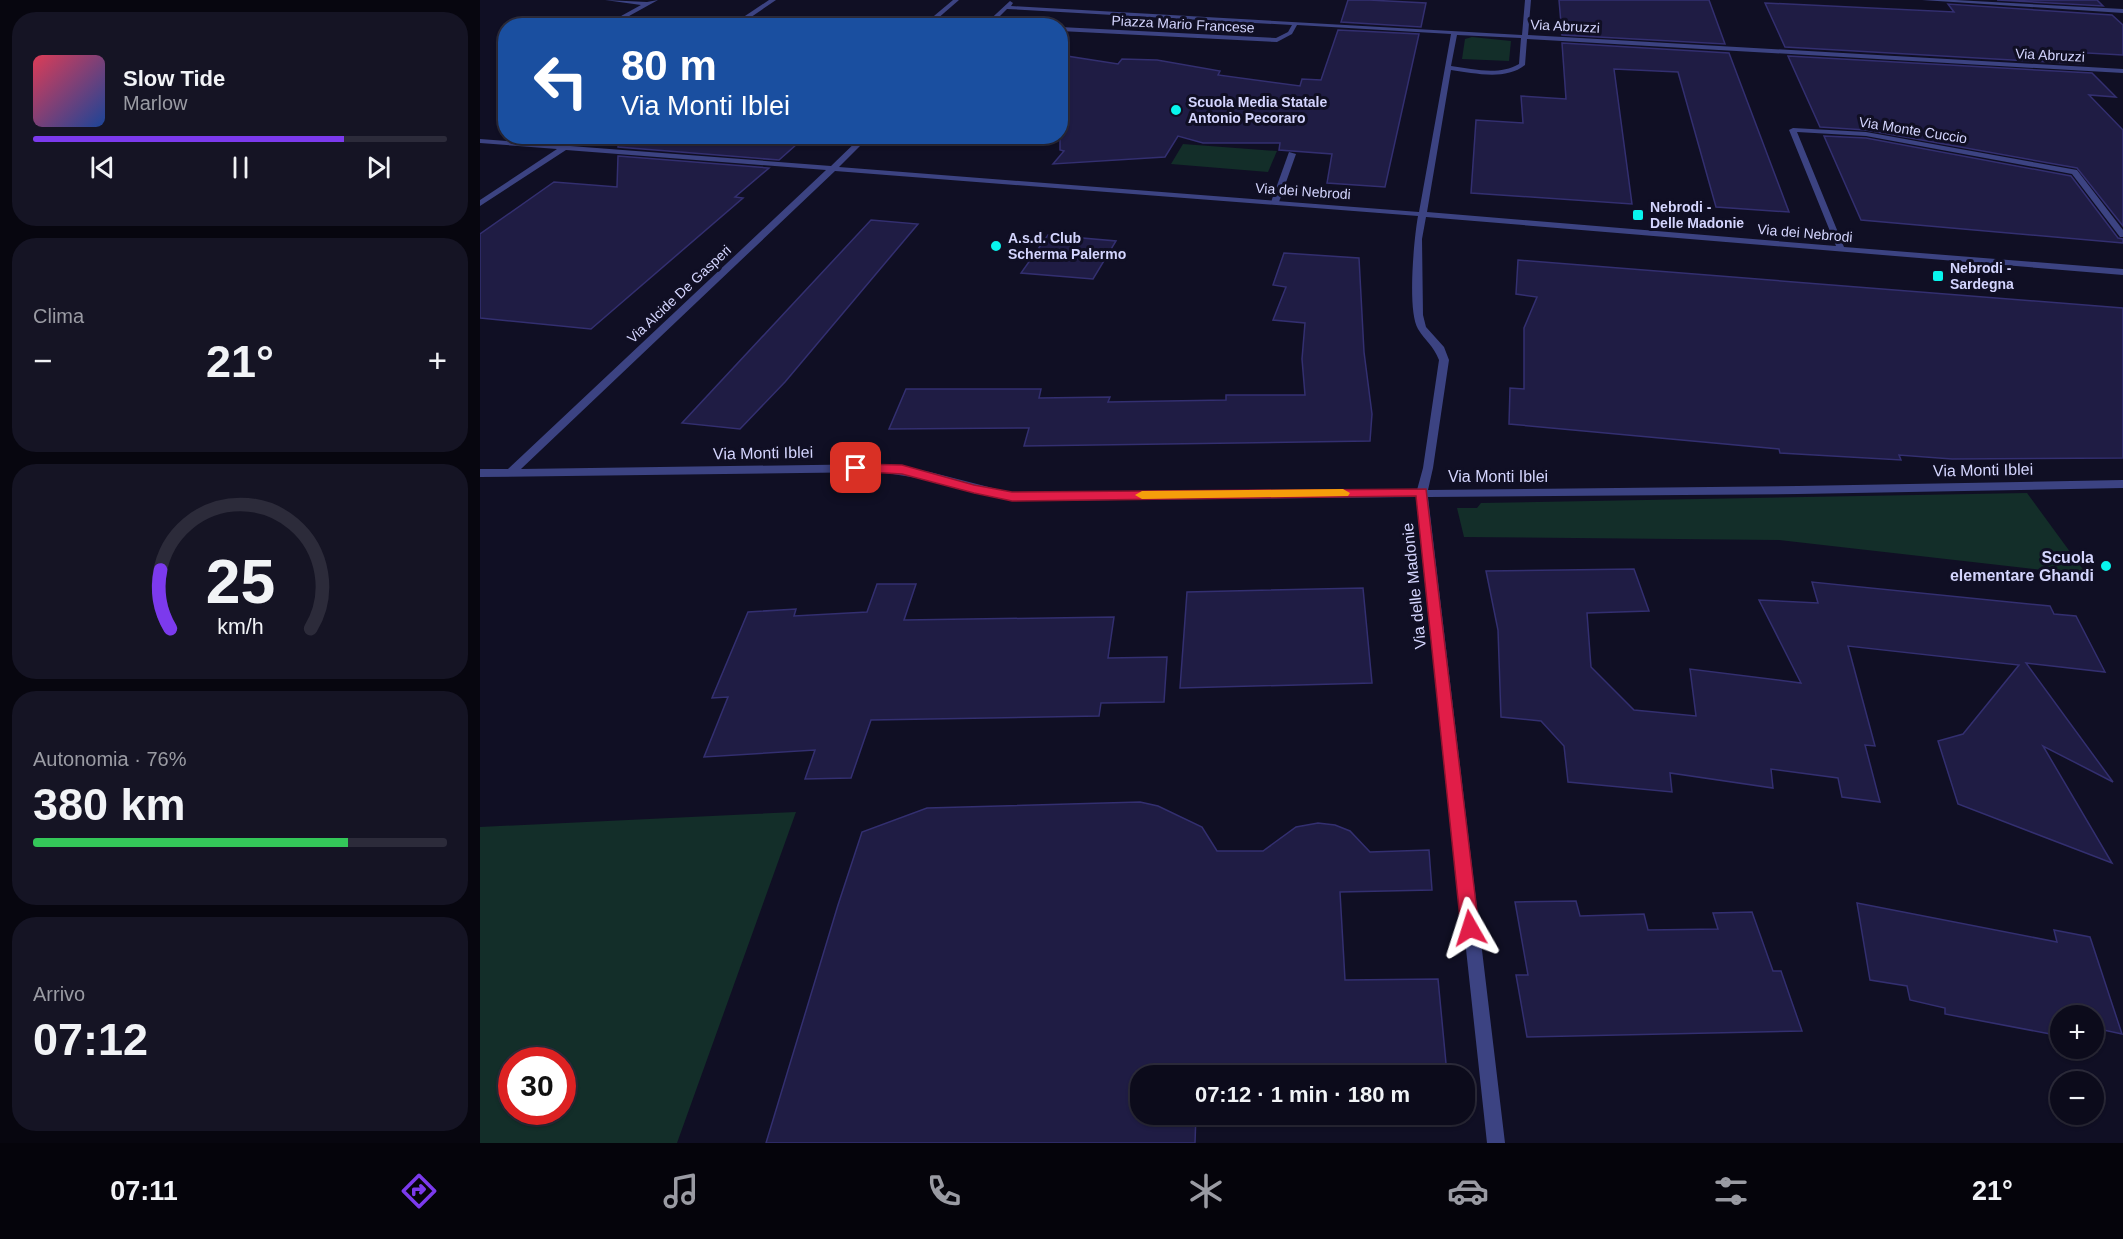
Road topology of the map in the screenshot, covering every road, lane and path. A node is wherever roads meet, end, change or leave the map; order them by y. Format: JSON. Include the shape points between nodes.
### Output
{"nodes":[{"id":1,"x":608,"y":0,"type":"edge"},
{"id":2,"x":654,"y":0,"type":"edge"},
{"id":3,"x":773,"y":0,"type":"edge"},
{"id":4,"x":956,"y":0,"type":"edge"},
{"id":5,"x":1013,"y":0,"type":"edge"},
{"id":6,"x":1528,"y":0,"type":"edge"},
{"id":7,"x":1925,"y":0,"type":"edge"},
{"id":8,"x":648,"y":4,"type":"junction"},
{"id":9,"x":1005,"y":8,"type":"junction"},
{"id":10,"x":2123,"y":11,"type":"edge"},
{"id":11,"x":621,"y":18,"type":"edge"},
{"id":12,"x":745,"y":18,"type":"edge"},
{"id":13,"x":935,"y":18,"type":"edge"},
{"id":14,"x":994,"y":18,"type":"edge"},
{"id":15,"x":1296,"y":23,"type":"junction"},
{"id":16,"x":1068,"y":29,"type":"edge"},
{"id":17,"x":1455,"y":32,"type":"junction"},
{"id":18,"x":1524,"y":36,"type":"junction"},
{"id":19,"x":1448,"y":68,"type":"junction"},
{"id":20,"x":2123,"y":71,"type":"edge"},
{"id":21,"x":480,"y":141,"type":"edge"},
{"id":22,"x":498,"y":142,"type":"edge"},
{"id":23,"x":517,"y":144,"type":"edge"},
{"id":24,"x":545,"y":144,"type":"edge"},
{"id":25,"x":858,"y":144,"type":"edge"},
{"id":26,"x":542,"y":146,"type":"junction"},
{"id":27,"x":564,"y":148,"type":"junction"},
{"id":28,"x":1292,"y":154,"type":"dead end"},
{"id":29,"x":833,"y":168,"type":"junction"},
{"id":30,"x":1275,"y":202,"type":"junction"},
{"id":31,"x":480,"y":204,"type":"edge"},
{"id":32,"x":1421,"y":214,"type":"junction"},
{"id":33,"x":2123,"y":236,"type":"edge"},
{"id":34,"x":1841,"y":249,"type":"junction"},
{"id":35,"x":2123,"y":272,"type":"edge"},
{"id":36,"x":511,"y":472,"type":"junction"},
{"id":37,"x":480,"y":473,"type":"edge"},
{"id":38,"x":2123,"y":484,"type":"edge"},
{"id":39,"x":1422,"y":492,"type":"junction"},
{"id":40,"x":1496,"y":1143,"type":"edge"}],
"edges":[{"from":1,"to":8,"type":"street"},
{"from":2,"to":8,"type":"street"},
{"from":3,"to":12,"type":"street"},
{"from":4,"to":13,"type":"street"},
{"from":5,"to":9,"type":"street"},
{"from":6,"to":18,"type":"street"},
{"from":7,"to":10,"type":"street"},
{"from":8,"to":11,"type":"street"},
{"from":9,"to":14,"type":"street"},
{"from":9,"to":15,"type":"street","name":"Via Abruzzi"},
{"from":15,"to":16,"type":"street","name":"Piazza Mario Francese","via":[[1290,33],[1277,39]]},
{"from":15,"to":17,"type":"street","name":"Via Abruzzi"},
{"from":17,"to":18,"type":"street","name":"Via Abruzzi"},
{"from":17,"to":19,"type":"street","name":"Via delle Madonie"},
{"from":18,"to":19,"type":"street","via":[[1522,65],[1517,69],[1500,72]]},
{"from":18,"to":20,"type":"street","name":"Via Abruzzi"},
{"from":19,"to":32,"type":"street","name":"Via delle Madonie"},
{"from":21,"to":22,"type":"street","name":"Via dei Nebrodi"},
{"from":23,"to":26,"type":"street","name":"Via dei Nebrodi"},
{"from":24,"to":26,"type":"street"},
{"from":25,"to":29,"type":"street","name":"Via Alcide De Gasperi"},
{"from":26,"to":27,"type":"street","name":"Via dei Nebrodi"},
{"from":27,"to":29,"type":"street","name":"Via dei Nebrodi"},
{"from":27,"to":31,"type":"street"},
{"from":28,"to":30,"type":"street"},
{"from":29,"to":30,"type":"street","name":"Via dei Nebrodi"},
{"from":29,"to":36,"type":"street","name":"Via Alcide De Gasperi"},
{"from":30,"to":32,"type":"street","name":"Via dei Nebrodi"},
{"from":32,"to":34,"type":"street","name":"Via dei Nebrodi"},
{"from":32,"to":39,"type":"street","name":"Via delle Madonie","via":[[1418,315],[1422,328],[1439,347],[1444,360]]},
{"from":33,"to":34,"type":"street","name":"Via Monte Cuccio","via":[[2074,172],[1866,134],[1793,130]]},
{"from":34,"to":35,"type":"street","name":"Via dei Nebrodi"},
{"from":36,"to":37,"type":"street","name":"Via Monti Iblei"},
{"from":36,"to":39,"type":"street","name":"Via Monti Iblei","via":[[880,468],[1012,496]]},
{"from":38,"to":39,"type":"street","name":"Via Monti Iblei"},
{"from":39,"to":40,"type":"street","name":"Via delle Madonie"}]}
